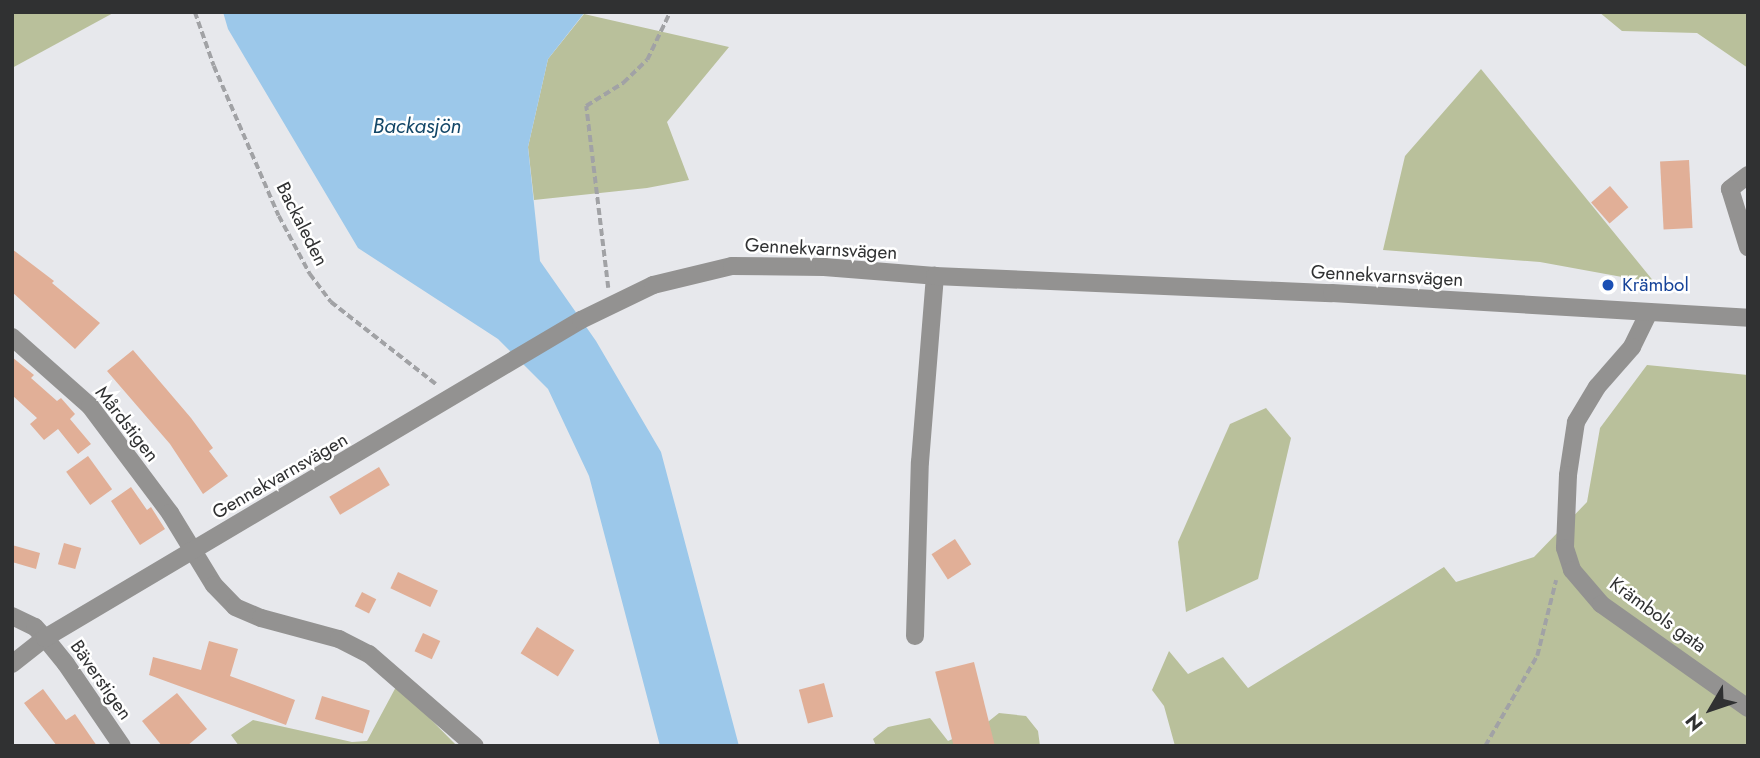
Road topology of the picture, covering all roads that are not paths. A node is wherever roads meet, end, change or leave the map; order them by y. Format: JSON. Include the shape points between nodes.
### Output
{"nodes":[{"id":1,"x":1748,"y":175,"type":"edge"},
{"id":2,"x":1748,"y":247,"type":"edge"},
{"id":3,"x":935,"y":276,"type":"junction"},
{"id":4,"x":1649,"y":312,"type":"junction"},
{"id":5,"x":1748,"y":318,"type":"edge"},
{"id":6,"x":12,"y":337,"type":"edge"},
{"id":7,"x":192,"y":551,"type":"junction"},
{"id":8,"x":12,"y":617,"type":"edge"},
{"id":9,"x":915,"y":636,"type":"dead end"},
{"id":10,"x":45,"y":638,"type":"junction"},
{"id":11,"x":12,"y":664,"type":"edge"},
{"id":12,"x":1748,"y":708,"type":"edge"},
{"id":13,"x":122,"y":746,"type":"edge"},
{"id":14,"x":475,"y":746,"type":"edge"}],
"edges":[{"from":1,"to":2,"type":"street","via":[[1730,189]]},
{"from":3,"to":4,"type":"street","name":"Gennekvarnsvägen"},
{"from":3,"to":7,"type":"street","name":"Gennekvarnsvägen","via":[[824,267],[732,266],[653,285],[581,320]]},
{"from":3,"to":9,"type":"street","via":[[920,462]]},
{"from":4,"to":5,"type":"street","name":"Gennekvarnsvägen"},
{"from":4,"to":12,"type":"street","name":"Krämbols gata","via":[[1632,347],[1597,387],[1576,422],[1565,548],[1572,570],[1601,604]]},
{"from":6,"to":7,"type":"street","name":"Mårdstigen","via":[[90,406],[170,513]]},
{"from":7,"to":10,"type":"street","name":"Gennekvarnsvägen"},
{"from":7,"to":14,"type":"street","name":"Mårdstigen","via":[[235,607],[339,639],[369,654]]},
{"from":8,"to":10,"type":"street","name":"Bäverstigen","via":[[35,627]]},
{"from":10,"to":11,"type":"street","name":"Gennekvarnsvägen"},
{"from":10,"to":13,"type":"street","name":"Bäverstigen"}]}
